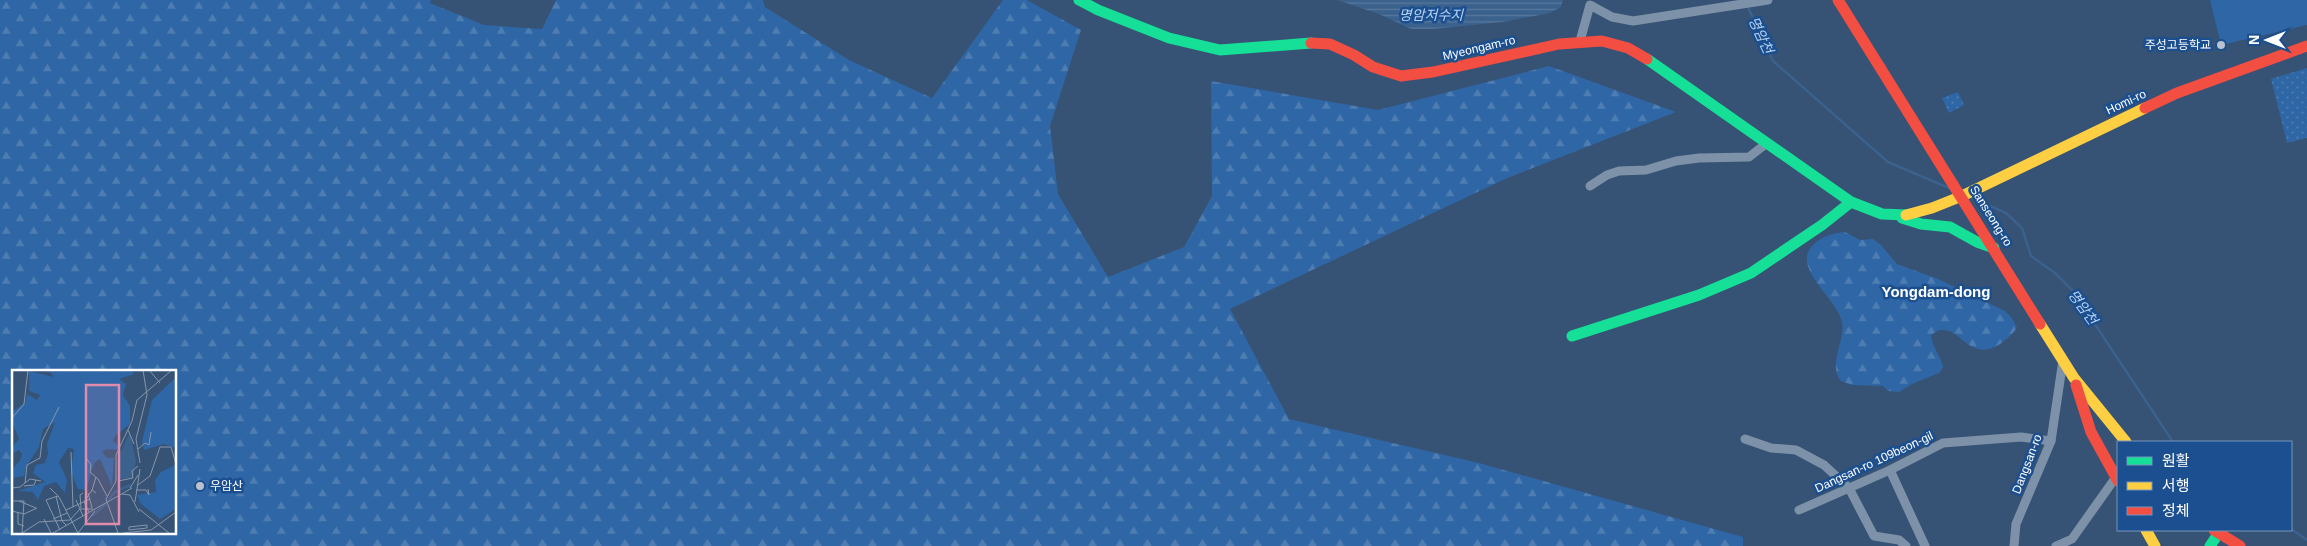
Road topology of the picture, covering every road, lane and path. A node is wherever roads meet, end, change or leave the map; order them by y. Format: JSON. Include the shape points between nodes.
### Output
{"nodes":[{"id":1,"x":1079,"y":0,"type":"edge"},
{"id":2,"x":1768,"y":0,"type":"edge"},
{"id":3,"x":1838,"y":0,"type":"edge"},
{"id":4,"x":1590,"y":2,"type":"edge"},
{"id":5,"x":1580,"y":41,"type":"junction"},
{"id":6,"x":2307,"y":46,"type":"edge"},
{"id":7,"x":1767,"y":143,"type":"junction"},
{"id":8,"x":1590,"y":186,"type":"dead end"},
{"id":9,"x":1962,"y":196,"type":"junction"},
{"id":10,"x":1851,"y":202,"type":"junction"},
{"id":11,"x":1898,"y":217,"type":"junction"},
{"id":12,"x":1994,"y":248,"type":"junction"},
{"id":13,"x":1572,"y":336,"type":"dead end"},
{"id":14,"x":2063,"y":360,"type":"junction"},
{"id":15,"x":2074,"y":378,"type":"junction"},
{"id":16,"x":1745,"y":439,"type":"dead end"},
{"id":17,"x":2125,"y":441,"type":"edge"},
{"id":18,"x":2051,"y":442,"type":"junction"},
{"id":19,"x":1890,"y":470,"type":"junction"},
{"id":20,"x":2117,"y":479,"type":"edge"},
{"id":21,"x":1849,"y":488,"type":"junction"},
{"id":22,"x":1799,"y":510,"type":"dead end"},
{"id":23,"x":2147,"y":531,"type":"edge"},
{"id":24,"x":2216,"y":532,"type":"edge"},
{"id":25,"x":1906,"y":546,"type":"edge"},
{"id":26,"x":1925,"y":546,"type":"edge"},
{"id":27,"x":2014,"y":546,"type":"edge"},
{"id":28,"x":2056,"y":546,"type":"edge"},
{"id":29,"x":2155,"y":546,"type":"edge"},
{"id":30,"x":2210,"y":546,"type":"edge"},
{"id":31,"x":2240,"y":546,"type":"edge"}],
"edges":[{"from":1,"to":5,"type":"street","name":"Myeongam-ro","via":[[1169,38],[1220,50],[1330,44],[1373,67],[1402,76]]},
{"from":2,"to":4,"type":"street","via":[[1633,21],[1612,17]]},
{"from":3,"to":9,"type":"street","name":"Sanseong-ro"},
{"from":4,"to":5,"type":"street"},
{"from":5,"to":7,"type":"street","name":"Myeongam-ro","via":[[1602,41],[1628,48],[1662,68]]},
{"from":6,"to":9,"type":"street","name":"Homi-ro","via":[[2177,93]]},
{"from":7,"to":8,"type":"street","via":[[1749,157],[1699,158],[1646,170],[1619,170]]},
{"from":7,"to":10,"type":"street","name":"Myeongam-ro"},
{"from":9,"to":11,"type":"street","name":"Myeongam-ro","via":[[1926,211]]},
{"from":9,"to":12,"type":"street","name":"Sanseong-ro"},
{"from":10,"to":11,"type":"street","name":"Myeongam-ro","via":[[1871,212]]},
{"from":10,"to":13,"type":"street","via":[[1822,226],[1751,273],[1699,295]]},
{"from":11,"to":12,"type":"street","via":[[1921,224],[1950,227]]},
{"from":12,"to":14,"type":"street","name":"Sanseong-ro"},
{"from":14,"to":15,"type":"street","name":"Sanseong-ro"},
{"from":14,"to":18,"type":"street","name":"Dangsan-ro"},
{"from":15,"to":17,"type":"street","name":"Sanseong-ro"},
{"from":15,"to":20,"type":"street","via":[[2091,432]]},
{"from":16,"to":21,"type":"street","via":[[1771,448],[1796,450],[1824,465]]},
{"from":18,"to":19,"type":"street","name":"Dangsan-ro 109beon-gil","via":[[2021,437],[1943,443]]},
{"from":18,"to":27,"type":"street","name":"Dangsan-ro","via":[[2016,524]]},
{"from":19,"to":21,"type":"street","name":"Dangsan-ro 109beon-gil"},
{"from":19,"to":26,"type":"street"},
{"from":20,"to":28,"type":"street","via":[[2072,539]]},
{"from":21,"to":22,"type":"street","name":"Dangsan-ro 109beon-gil"},
{"from":21,"to":25,"type":"street","via":[[1874,536],[1899,540]]},
{"from":23,"to":29,"type":"street"},
{"from":24,"to":30,"type":"street"},
{"from":24,"to":31,"type":"street"}]}
